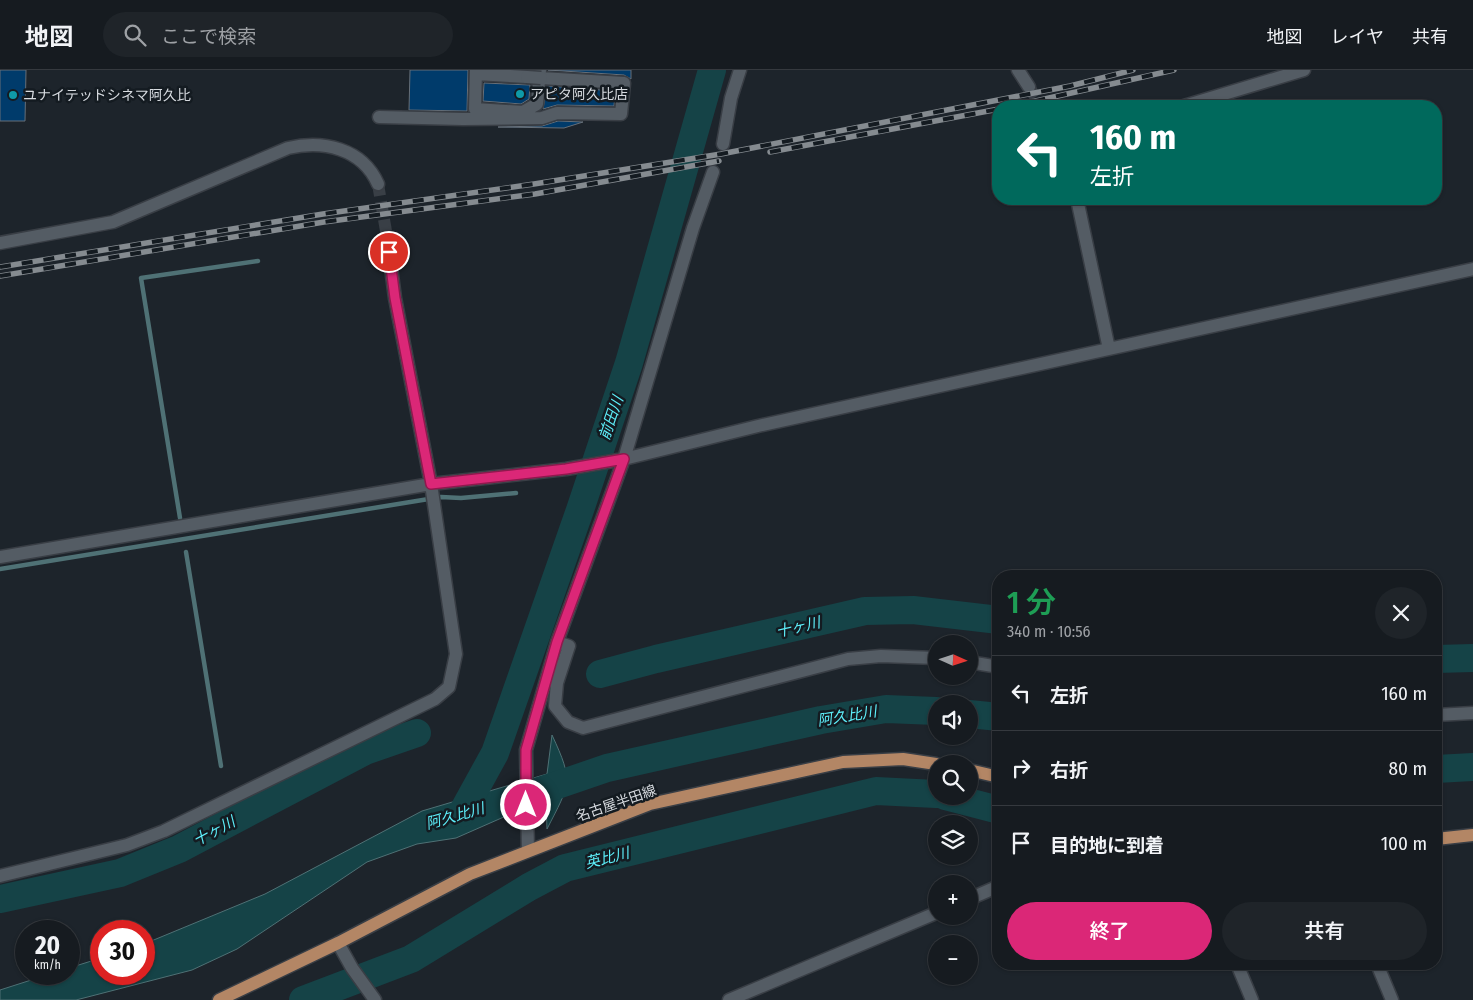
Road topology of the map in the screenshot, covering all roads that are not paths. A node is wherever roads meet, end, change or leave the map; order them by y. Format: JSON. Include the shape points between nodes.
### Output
{"nodes":[{"id":1,"x":740,"y":70,"type":"edge"},
{"id":2,"x":1018,"y":70,"type":"edge"},
{"id":3,"x":1304,"y":70,"type":"edge"},
{"id":4,"x":476,"y":72,"type":"edge"},
{"id":5,"x":541,"y":74,"type":"edge"},
{"id":6,"x":1029,"y":87,"type":"tunnel mouth"},
{"id":7,"x":1204,"y":100,"type":"edge"},
{"id":8,"x":379,"y":117,"type":"dead end"},
{"id":9,"x":722,"y":144,"type":"dead end"},
{"id":10,"x":713,"y":172,"type":"dead end"},
{"id":11,"x":378,"y":184,"type":"tunnel mouth"},
{"id":12,"x":1077,"y":205,"type":"edge"},
{"id":13,"x":387,"y":237,"type":"tunnel mouth"},
{"id":14,"x":0,"y":243,"type":"edge"},
{"id":15,"x":1473,"y":269,"type":"edge"},
{"id":16,"x":1109,"y":349,"type":"junction"},
{"id":17,"x":620,"y":459,"type":"junction"},
{"id":18,"x":431,"y":484,"type":"junction"},
{"id":19,"x":0,"y":557,"type":"edge"},
{"id":20,"x":557,"y":642,"type":"junction"},
{"id":21,"x":928,"y":658,"type":"edge"},
{"id":22,"x":978,"y":664,"type":"edge"},
{"id":23,"x":992,"y":666,"type":"edge"},
{"id":24,"x":1473,"y":713,"type":"edge"},
{"id":25,"x":1442,"y":715,"type":"edge"},
{"id":26,"x":928,"y":763,"type":"edge"},
{"id":27,"x":978,"y":772,"type":"edge"},
{"id":28,"x":992,"y":775,"type":"edge"},
{"id":29,"x":1473,"y":835,"type":"edge"},
{"id":30,"x":1442,"y":838,"type":"edge"},
{"id":31,"x":528,"y":851,"type":"junction"},
{"id":32,"x":0,"y":876,"type":"edge"},
{"id":33,"x":992,"y":889,"type":"edge"},
{"id":34,"x":978,"y":895,"type":"edge"},
{"id":35,"x":928,"y":915,"type":"edge"},
{"id":36,"x":338,"y":943,"type":"junction"},
{"id":37,"x":1240,"y":970,"type":"edge"},
{"id":38,"x":1380,"y":970,"type":"edge"},
{"id":39,"x":219,"y":1000,"type":"edge"},
{"id":40,"x":375,"y":1000,"type":"edge"},
{"id":41,"x":729,"y":1000,"type":"edge"},
{"id":42,"x":1252,"y":1000,"type":"edge"},
{"id":43,"x":1392,"y":1000,"type":"edge"}],
"edges":[{"from":1,"to":9,"type":"street"},
{"from":2,"to":6,"type":"street"},
{"from":3,"to":7,"type":"street"},
{"from":4,"to":5,"type":"street","bridge":true,"via":[[527,77]]},
{"from":4,"to":5,"type":"street","via":[[475,109],[523,112],[537,104]]},
{"from":5,"to":8,"type":"street","via":[[624,83],[621,114],[558,113],[542,118],[483,119]]},
{"from":10,"to":17,"type":"street"},
{"from":11,"to":14,"type":"street","via":[[366,165],[346,152],[332,146],[301,145],[113,222]]},
{"from":12,"to":16,"type":"street"},
{"from":13,"to":18,"type":"street","via":[[395,298]]},
{"from":15,"to":16,"type":"street"},
{"from":16,"to":17,"type":"street"},
{"from":17,"to":18,"type":"street"},
{"from":17,"to":20,"type":"street"},
{"from":18,"to":19,"type":"street"},
{"from":18,"to":32,"type":"street","via":[[456,654],[449,687],[435,699],[164,831],[127,845]]},
{"from":20,"to":21,"type":"street","via":[[568,646],[557,683],[555,706],[568,722],[583,728],[848,659]]},
{"from":20,"to":31,"type":"street","via":[[526,750]]},
{"from":22,"to":23,"type":"street"},
{"from":24,"to":25,"type":"street"},
{"from":26,"to":31,"type":"main road","name":"名古屋半田線","via":[[903,759],[843,762],[650,804]]},
{"from":27,"to":28,"type":"main road"},
{"from":29,"to":30,"type":"main road"},
{"from":31,"to":36,"type":"main road","name":"名古屋半田線","via":[[470,874]]},
{"from":33,"to":34,"type":"street"},
{"from":35,"to":41,"type":"street"},
{"from":36,"to":39,"type":"main road","name":"名古屋半田線"},
{"from":36,"to":40,"type":"street"},
{"from":37,"to":42,"type":"street"},
{"from":38,"to":43,"type":"street"}]}
